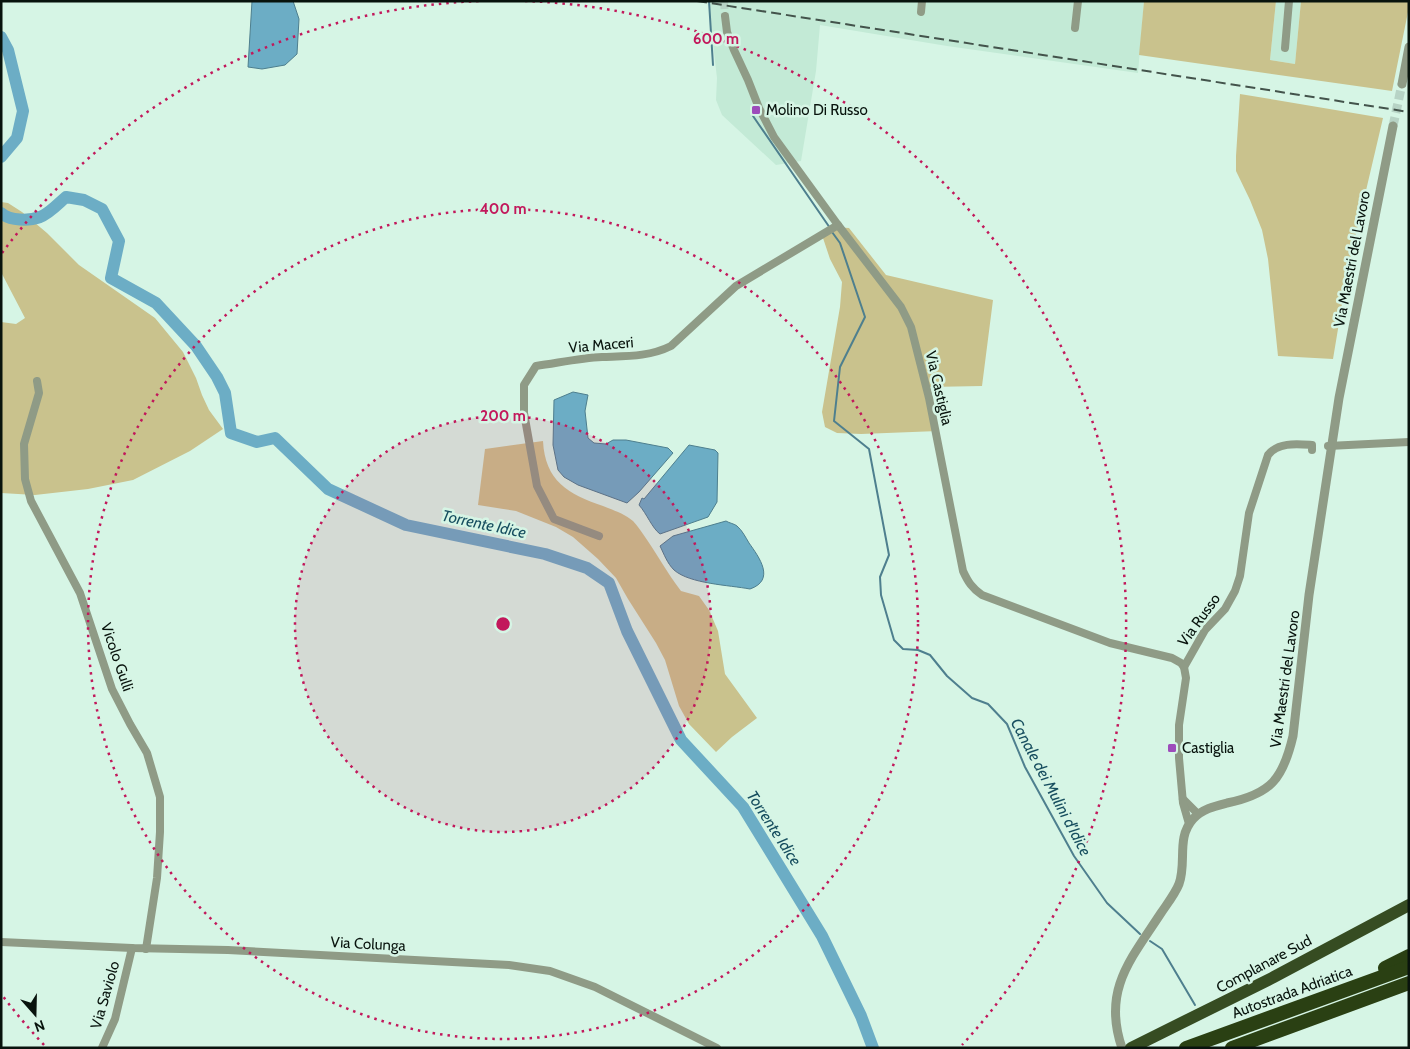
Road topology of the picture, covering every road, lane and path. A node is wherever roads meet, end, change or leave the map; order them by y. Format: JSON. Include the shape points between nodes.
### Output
{"nodes":[{"id":1,"x":922,"y":1,"type":"edge"},
{"id":2,"x":1078,"y":1,"type":"edge"},
{"id":3,"x":1289,"y":1,"type":"edge"},
{"id":4,"x":921,"y":12,"type":"dead end"},
{"id":5,"x":725,"y":16,"type":"tunnel mouth"},
{"id":6,"x":1075,"y":28,"type":"dead end"},
{"id":7,"x":1409,"y":46,"type":"edge"},
{"id":8,"x":1284,"y":48,"type":"dead end"},
{"id":9,"x":1402,"y":84,"type":"tunnel mouth"},
{"id":10,"x":1393,"y":126,"type":"tunnel mouth"},
{"id":11,"x":833,"y":228,"type":"junction"},
{"id":12,"x":37,"y":381,"type":"dead end"},
{"id":13,"x":1409,"y":442,"type":"edge"},
{"id":14,"x":1330,"y":446,"type":"junction"},
{"id":15,"x":1312,"y":450,"type":"dead end"},
{"id":16,"x":599,"y":536,"type":"dead end"},
{"id":17,"x":1184,"y":667,"type":"junction"},
{"id":18,"x":1182,"y":797,"type":"junction"},
{"id":19,"x":1198,"y":814,"type":"junction"},
{"id":20,"x":1190,"y":824,"type":"junction"},
{"id":21,"x":1409,"y":905,"type":"edge"},
{"id":22,"x":1,"y":942,"type":"edge"},
{"id":23,"x":132,"y":948,"type":"junction"},
{"id":24,"x":146,"y":948,"type":"junction"},
{"id":25,"x":1409,"y":956,"type":"edge"},
{"id":26,"x":1409,"y":967,"type":"edge"},
{"id":27,"x":1409,"y":983,"type":"edge"},
{"id":28,"x":1360,"y":985,"type":"junction"},
{"id":29,"x":102,"y":1048,"type":"edge"},
{"id":30,"x":717,"y":1048,"type":"edge"},
{"id":31,"x":1122,"y":1048,"type":"edge"},
{"id":32,"x":1131,"y":1048,"type":"edge"},
{"id":33,"x":1186,"y":1048,"type":"edge"},
{"id":34,"x":1232,"y":1048,"type":"edge"}],
"edges":[{"from":1,"to":4,"type":"street"},
{"from":2,"to":6,"type":"street"},
{"from":3,"to":8,"type":"street"},
{"from":5,"to":11,"type":"street","name":"Via Castiglia","via":[[727,32],[759,108]]},
{"from":7,"to":9,"type":"street"},
{"from":10,"to":14,"type":"street","name":"Via Maestri del Lavoro"},
{"from":11,"to":16,"type":"street","name":"Via Maceri","via":[[736,286],[671,346],[646,355],[600,357],[536,366],[524,385],[524,413],[537,486],[554,520]]},
{"from":11,"to":17,"type":"street","name":"Via Castiglia","via":[[901,307],[911,327],[929,398],[963,571],[972,588],[982,595],[1110,643],[1172,658]]},
{"from":12,"to":24,"type":"street","name":"Vicolo Gulli","via":[[38,393],[24,444],[25,479],[31,501],[80,593],[112,689],[147,753],[160,796],[157,878]]},
{"from":13,"to":14,"type":"street"},
{"from":14,"to":19,"type":"street","name":"Via Maestri del Lavoro","via":[[1288,758],[1275,780],[1257,794]]},
{"from":15,"to":17,"type":"street","name":"Via Russo","via":[[1312,445],[1281,446],[1268,455],[1249,514],[1235,591],[1225,609],[1205,630]]},
{"from":17,"to":18,"type":"street","name":"Via Russo","via":[[1186,678],[1178,736]]},
{"from":18,"to":19,"type":"street"},
{"from":18,"to":20,"type":"street","name":"Via Russo"},
{"from":19,"to":20,"type":"street"},
{"from":20,"to":31,"type":"street","via":[[1182,842],[1182,874],[1177,889],[1128,963],[1120,982],[1115,1013]]},
{"from":21,"to":32,"type":"highway","name":"Complanare Sud"},
{"from":22,"to":23,"type":"street","name":"Via Colunga"},
{"from":23,"to":24,"type":"street","name":"Via Colunga"},
{"from":23,"to":29,"type":"street","name":"Via Saviolo","via":[[115,1019]]},
{"from":24,"to":30,"type":"street","name":"Via Colunga","via":[[509,965],[550,971],[595,987]]},
{"from":25,"to":28,"type":"highway"},
{"from":26,"to":28,"type":"highway","name":"Autostrada Adriatica"},
{"from":27,"to":34,"type":"highway"},
{"from":28,"to":33,"type":"highway","name":"Autostrada Adriatica"}]}
